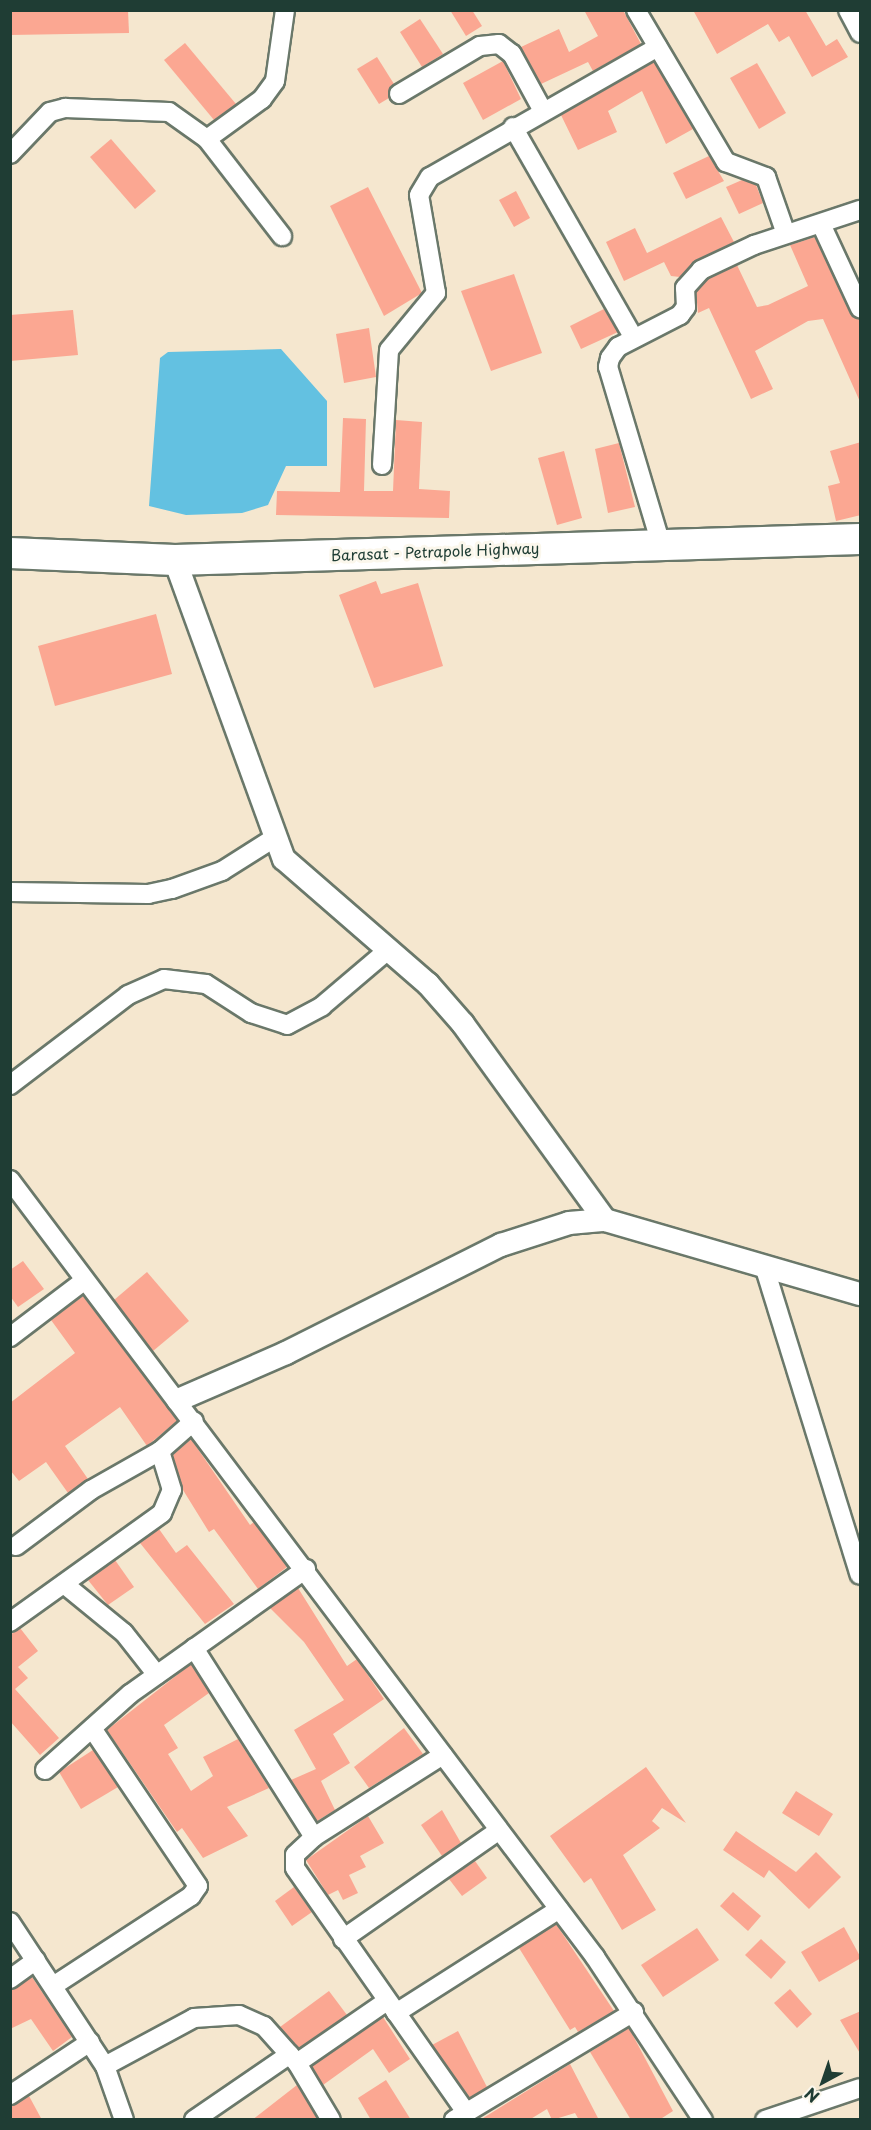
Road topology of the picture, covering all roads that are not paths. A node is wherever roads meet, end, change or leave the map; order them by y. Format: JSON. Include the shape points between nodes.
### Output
{"nodes":[{"id":1,"x":285,"y":10,"type":"edge"},
{"id":2,"x":636,"y":10,"type":"edge"},
{"id":3,"x":848,"y":10,"type":"edge"},
{"id":4,"x":861,"y":33,"type":"edge"},
{"id":5,"x":658,"y":48,"type":"junction"},
{"id":6,"x":399,"y":94,"type":"dead end"},
{"id":7,"x":543,"y":111,"type":"junction"},
{"id":8,"x":513,"y":128,"type":"junction"},
{"id":9,"x":207,"y":139,"type":"junction"},
{"id":10,"x":10,"y":154,"type":"edge"},
{"id":11,"x":861,"y":210,"type":"edge"},
{"id":12,"x":820,"y":224,"type":"junction"},
{"id":13,"x":786,"y":234,"type":"junction"},
{"id":14,"x":282,"y":236,"type":"dead end"},
{"id":15,"x":861,"y":308,"type":"edge"},
{"id":16,"x":634,"y":338,"type":"junction"},
{"id":17,"x":382,"y":465,"type":"dead end"},
{"id":18,"x":861,"y":539,"type":"edge"},
{"id":19,"x":660,"y":541,"type":"junction"},
{"id":20,"x":10,"y":553,"type":"edge"},
{"id":21,"x":175,"y":560,"type":"junction"},
{"id":22,"x":274,"y":838,"type":"junction"},
{"id":23,"x":10,"y":892,"type":"edge"},
{"id":24,"x":388,"y":950,"type":"junction"},
{"id":25,"x":10,"y":1085,"type":"edge"},
{"id":26,"x":10,"y":1180,"type":"edge"},
{"id":27,"x":605,"y":1220,"type":"junction"},
{"id":28,"x":765,"y":1269,"type":"junction"},
{"id":29,"x":85,"y":1280,"type":"junction"},
{"id":30,"x":861,"y":1294,"type":"edge"},
{"id":31,"x":10,"y":1337,"type":"edge"},
{"id":32,"x":178,"y":1400,"type":"junction"},
{"id":33,"x":194,"y":1421,"type":"junction"},
{"id":34,"x":160,"y":1451,"type":"junction"},
{"id":35,"x":16,"y":1546,"type":"dead end"},
{"id":36,"x":306,"y":1569,"type":"junction"},
{"id":37,"x":861,"y":1575,"type":"edge"},
{"id":38,"x":64,"y":1584,"type":"junction"},
{"id":39,"x":10,"y":1622,"type":"edge"},
{"id":40,"x":194,"y":1648,"type":"junction"},
{"id":41,"x":157,"y":1675,"type":"junction"},
{"id":42,"x":92,"y":1728,"type":"junction"},
{"id":43,"x":443,"y":1755,"type":"junction"},
{"id":44,"x":45,"y":1770,"type":"dead end"},
{"id":45,"x":499,"y":1830,"type":"junction"},
{"id":46,"x":314,"y":1837,"type":"junction"},
{"id":47,"x":559,"y":1909,"type":"junction"},
{"id":48,"x":10,"y":1922,"type":"edge"},
{"id":49,"x":343,"y":1939,"type":"junction"},
{"id":50,"x":36,"y":1960,"type":"junction"},
{"id":51,"x":10,"y":1978,"type":"edge"},
{"id":52,"x":53,"y":1986,"type":"junction"},
{"id":53,"x":391,"y":2007,"type":"junction"},
{"id":54,"x":634,"y":2012,"type":"junction"},
{"id":55,"x":90,"y":2042,"type":"junction"},
{"id":56,"x":293,"y":2059,"type":"junction"},
{"id":57,"x":105,"y":2066,"type":"junction"},
{"id":58,"x":861,"y":2088,"type":"edge"},
{"id":59,"x":10,"y":2095,"type":"edge"},
{"id":60,"x":460,"y":2116,"type":"edge"},
{"id":61,"x":124,"y":2120,"type":"edge"},
{"id":62,"x":194,"y":2120,"type":"edge"},
{"id":63,"x":331,"y":2120,"type":"edge"},
{"id":64,"x":703,"y":2120,"type":"edge"},
{"id":65,"x":765,"y":2120,"type":"edge"}],
"edges":[{"from":1,"to":9,"type":"street","via":[[275,81],[262,99]]},
{"from":2,"to":5,"type":"street"},
{"from":3,"to":4,"type":"street"},
{"from":5,"to":7,"type":"street"},
{"from":5,"to":13,"type":"street","via":[[726,162],[766,177]]},
{"from":6,"to":7,"type":"street","via":[[480,46],[499,44],[515,59]]},
{"from":7,"to":8,"type":"street"},
{"from":8,"to":16,"type":"street"},
{"from":8,"to":17,"type":"street","via":[[447,163],[419,195],[436,293],[388,350]]},
{"from":9,"to":10,"type":"street","via":[[169,112],[65,108],[50,112]]},
{"from":9,"to":14,"type":"street"},
{"from":11,"to":12,"type":"street"},
{"from":12,"to":13,"type":"street"},
{"from":12,"to":15,"type":"street"},
{"from":13,"to":16,"type":"street","via":[[701,270],[685,288],[686,307],[680,315]]},
{"from":16,"to":19,"type":"street","via":[[618,347],[608,367]]},
{"from":18,"to":19,"type":"highway","name":"Barasat - Petrapole Highway"},
{"from":19,"to":21,"type":"highway","name":"Barasat - Petrapole Highway"},
{"from":20,"to":21,"type":"highway","name":"Barasat - Petrapole Highway"},
{"from":21,"to":22,"type":"street"},
{"from":22,"to":23,"type":"street","via":[[222,871],[148,894]]},
{"from":22,"to":24,"type":"street","via":[[301,878]]},
{"from":24,"to":25,"type":"street","via":[[322,1006],[287,1025],[251,1013],[206,984],[164,979],[128,995]]},
{"from":24,"to":27,"type":"street","via":[[428,984],[495,1063]]},
{"from":26,"to":29,"type":"street"},
{"from":27,"to":28,"type":"street"},
{"from":27,"to":32,"type":"street","via":[[537,1230],[501,1245],[286,1353]]},
{"from":28,"to":30,"type":"street"},
{"from":28,"to":37,"type":"street"},
{"from":29,"to":31,"type":"street"},
{"from":29,"to":32,"type":"street"},
{"from":32,"to":33,"type":"street"},
{"from":33,"to":34,"type":"street"},
{"from":33,"to":36,"type":"street"},
{"from":34,"to":35,"type":"street","via":[[99,1484]]},
{"from":34,"to":38,"type":"street","via":[[172,1490],[162,1513]]},
{"from":36,"to":40,"type":"street"},
{"from":36,"to":43,"type":"street"},
{"from":38,"to":39,"type":"street"},
{"from":38,"to":41,"type":"street","via":[[124,1634]]},
{"from":40,"to":41,"type":"street"},
{"from":40,"to":46,"type":"street"},
{"from":41,"to":42,"type":"street"},
{"from":42,"to":44,"type":"street"},
{"from":42,"to":52,"type":"street","via":[[198,1886],[191,1896]]},
{"from":43,"to":45,"type":"street"},
{"from":43,"to":46,"type":"street"},
{"from":45,"to":47,"type":"street"},
{"from":45,"to":49,"type":"street"},
{"from":46,"to":49,"type":"street","via":[[295,1855],[296,1868]]},
{"from":47,"to":53,"type":"street"},
{"from":47,"to":54,"type":"street"},
{"from":48,"to":50,"type":"street"},
{"from":49,"to":53,"type":"street"},
{"from":50,"to":51,"type":"street"},
{"from":50,"to":52,"type":"street"},
{"from":52,"to":55,"type":"street"},
{"from":53,"to":56,"type":"street"},
{"from":53,"to":60,"type":"street"},
{"from":54,"to":60,"type":"street"},
{"from":54,"to":64,"type":"street"},
{"from":55,"to":57,"type":"street"},
{"from":55,"to":59,"type":"street"},
{"from":56,"to":57,"type":"street","via":[[264,2026],[239,2015],[217,2013],[194,2018]]},
{"from":56,"to":62,"type":"street"},
{"from":56,"to":63,"type":"street"},
{"from":57,"to":61,"type":"street"},
{"from":58,"to":65,"type":"street"}]}
